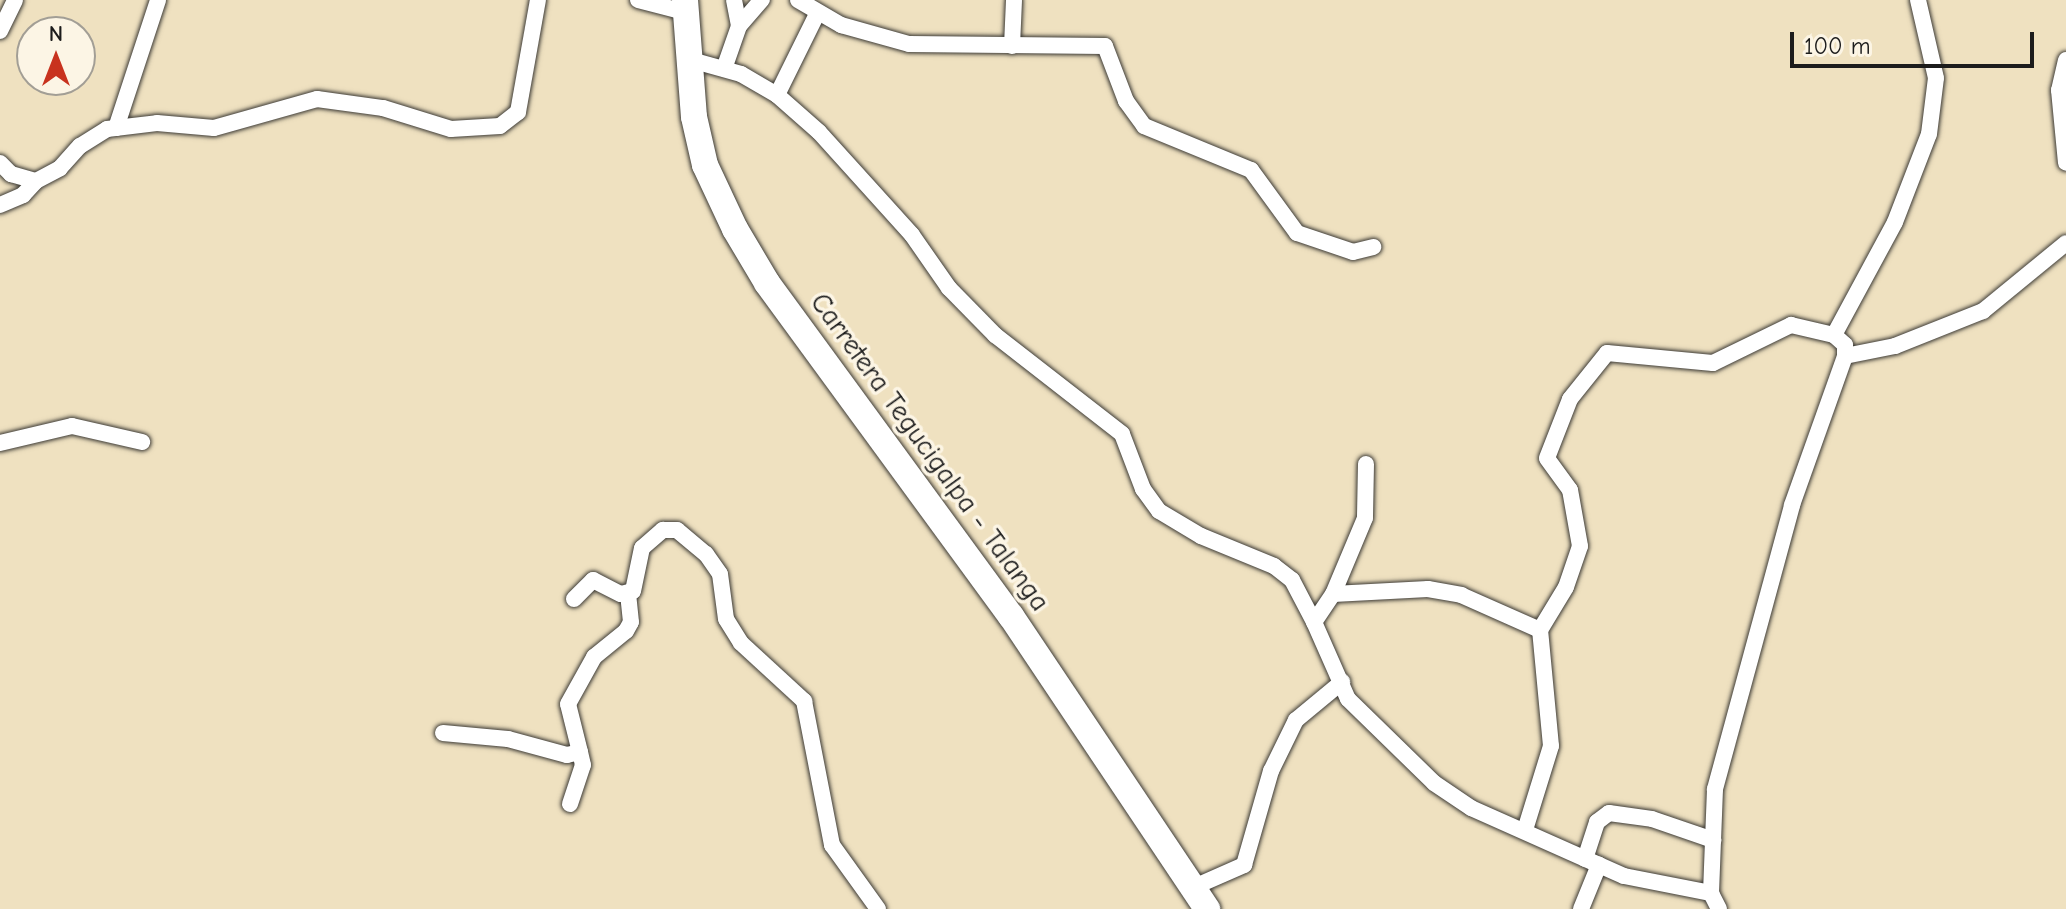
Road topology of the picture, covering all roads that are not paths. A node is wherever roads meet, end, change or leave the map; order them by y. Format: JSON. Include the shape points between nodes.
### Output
{"nodes":[{"id":1,"x":15,"y":0,"type":"edge"},
{"id":2,"x":158,"y":0,"type":"edge"},
{"id":3,"x":538,"y":0,"type":"edge"},
{"id":4,"x":638,"y":0,"type":"edge"},
{"id":5,"x":734,"y":0,"type":"edge"},
{"id":6,"x":762,"y":0,"type":"edge"},
{"id":7,"x":798,"y":0,"type":"edge"},
{"id":8,"x":1014,"y":0,"type":"edge"},
{"id":9,"x":1918,"y":0,"type":"edge"},
{"id":10,"x":684,"y":6,"type":"edge"},
{"id":11,"x":817,"y":14,"type":"junction"},
{"id":12,"x":739,"y":26,"type":"junction"},
{"id":13,"x":0,"y":31,"type":"edge"},
{"id":14,"x":1012,"y":46,"type":"junction"},
{"id":15,"x":691,"y":60,"type":"junction"},
{"id":16,"x":2066,"y":60,"type":"edge"},
{"id":17,"x":725,"y":66,"type":"junction"},
{"id":18,"x":777,"y":95,"type":"junction"},
{"id":19,"x":116,"y":128,"type":"junction"},
{"id":20,"x":0,"y":163,"type":"edge"},
{"id":21,"x":2066,"y":163,"type":"edge"},
{"id":22,"x":36,"y":181,"type":"junction"},
{"id":23,"x":0,"y":205,"type":"edge"},
{"id":24,"x":2066,"y":243,"type":"edge"},
{"id":25,"x":1373,"y":247,"type":"dead end"},
{"id":26,"x":1834,"y":335,"type":"junction"},
{"id":27,"x":1845,"y":356,"type":"junction"},
{"id":28,"x":142,"y":442,"type":"dead end"},
{"id":29,"x":0,"y":443,"type":"edge"},
{"id":30,"x":1366,"y":464,"type":"dead end"},
{"id":31,"x":1333,"y":594,"type":"junction"},
{"id":32,"x":628,"y":595,"type":"junction"},
{"id":33,"x":574,"y":599,"type":"dead end"},
{"id":34,"x":1314,"y":622,"type":"junction"},
{"id":35,"x":1540,"y":630,"type":"junction"},
{"id":36,"x":1342,"y":682,"type":"junction"},
{"id":37,"x":443,"y":733,"type":"dead end"},
{"id":38,"x":580,"y":752,"type":"junction"},
{"id":39,"x":570,"y":804,"type":"dead end"},
{"id":40,"x":1525,"y":830,"type":"junction"},
{"id":41,"x":1713,"y":840,"type":"junction"},
{"id":42,"x":1592,"y":862,"type":"junction"},
{"id":43,"x":1711,"y":893,"type":"junction"},
{"id":44,"x":1201,"y":898,"type":"edge"},
{"id":45,"x":878,"y":909,"type":"edge"},
{"id":46,"x":1581,"y":909,"type":"edge"},
{"id":47,"x":1719,"y":909,"type":"edge"}],
"edges":[{"from":1,"to":13,"type":"street"},
{"from":2,"to":19,"type":"street"},
{"from":3,"to":19,"type":"street","via":[[518,112],[500,126],[451,129],[383,108],[317,99],[214,128],[157,123]]},
{"from":4,"to":10,"type":"street"},
{"from":5,"to":12,"type":"street"},
{"from":6,"to":12,"type":"street"},
{"from":7,"to":11,"type":"street"},
{"from":8,"to":14,"type":"street"},
{"from":9,"to":26,"type":"street","via":[[1936,78],[1929,134],[1895,222]]},
{"from":10,"to":15,"type":"main road","name":"Carretera Tegucigalpa - Talanga"},
{"from":11,"to":14,"type":"street","via":[[909,44]]},
{"from":11,"to":18,"type":"street"},
{"from":12,"to":17,"type":"street"},
{"from":14,"to":25,"type":"street","via":[[1105,46],[1126,101],[1144,126],[1251,170],[1297,233],[1353,252]]},
{"from":15,"to":17,"type":"street"},
{"from":15,"to":44,"type":"main road","name":"Carretera Tegucigalpa - Talanga","via":[[694,117],[705,165],[767,283],[1011,616]]},
{"from":16,"to":21,"type":"street","via":[[2059,90]]},
{"from":17,"to":18,"type":"street"},
{"from":18,"to":34,"type":"street","via":[[866,182],[949,288],[995,335],[1122,434],[1143,489],[1159,511],[1201,536],[1274,566],[1292,580]]},
{"from":19,"to":22,"type":"street","via":[[80,146],[60,168]]},
{"from":20,"to":22,"type":"street","via":[[11,174]]},
{"from":22,"to":23,"type":"street","via":[[23,195]]},
{"from":24,"to":27,"type":"street","via":[[1983,311],[1895,346]]},
{"from":26,"to":27,"type":"street","via":[[1845,345]]},
{"from":26,"to":35,"type":"street","via":[[1791,325],[1713,363],[1607,353],[1570,399],[1547,458],[1570,490],[1580,546],[1566,587]]},
{"from":27,"to":41,"type":"street","via":[[1792,505],[1715,789]]},
{"from":28,"to":29,"type":"street","via":[[72,426]]},
{"from":30,"to":31,"type":"street","via":[[1368,507]]},
{"from":31,"to":34,"type":"street"},
{"from":31,"to":35,"type":"street","via":[[1428,589],[1461,595]]},
{"from":32,"to":33,"type":"street","via":[[593,580]]},
{"from":32,"to":38,"type":"street","via":[[631,622],[594,657],[568,704]]},
{"from":32,"to":45,"type":"street","via":[[636,585],[642,548],[653,535],[677,530],[706,554],[720,574],[726,619],[741,643],[804,701],[832,845]]},
{"from":34,"to":36,"type":"street"},
{"from":35,"to":40,"type":"street","via":[[1551,746]]},
{"from":36,"to":40,"type":"street","via":[[1348,699],[1434,783],[1471,808]]},
{"from":36,"to":44,"type":"street","via":[[1296,720],[1271,771],[1244,865]]},
{"from":37,"to":38,"type":"street","via":[[508,739],[567,755]]},
{"from":38,"to":39,"type":"street","via":[[583,765]]},
{"from":40,"to":42,"type":"street"},
{"from":41,"to":42,"type":"street","via":[[1652,819],[1609,813],[1597,822]]},
{"from":41,"to":43,"type":"street"},
{"from":42,"to":43,"type":"street","via":[[1660,886]]},
{"from":42,"to":46,"type":"street"},
{"from":43,"to":47,"type":"street"}]}
